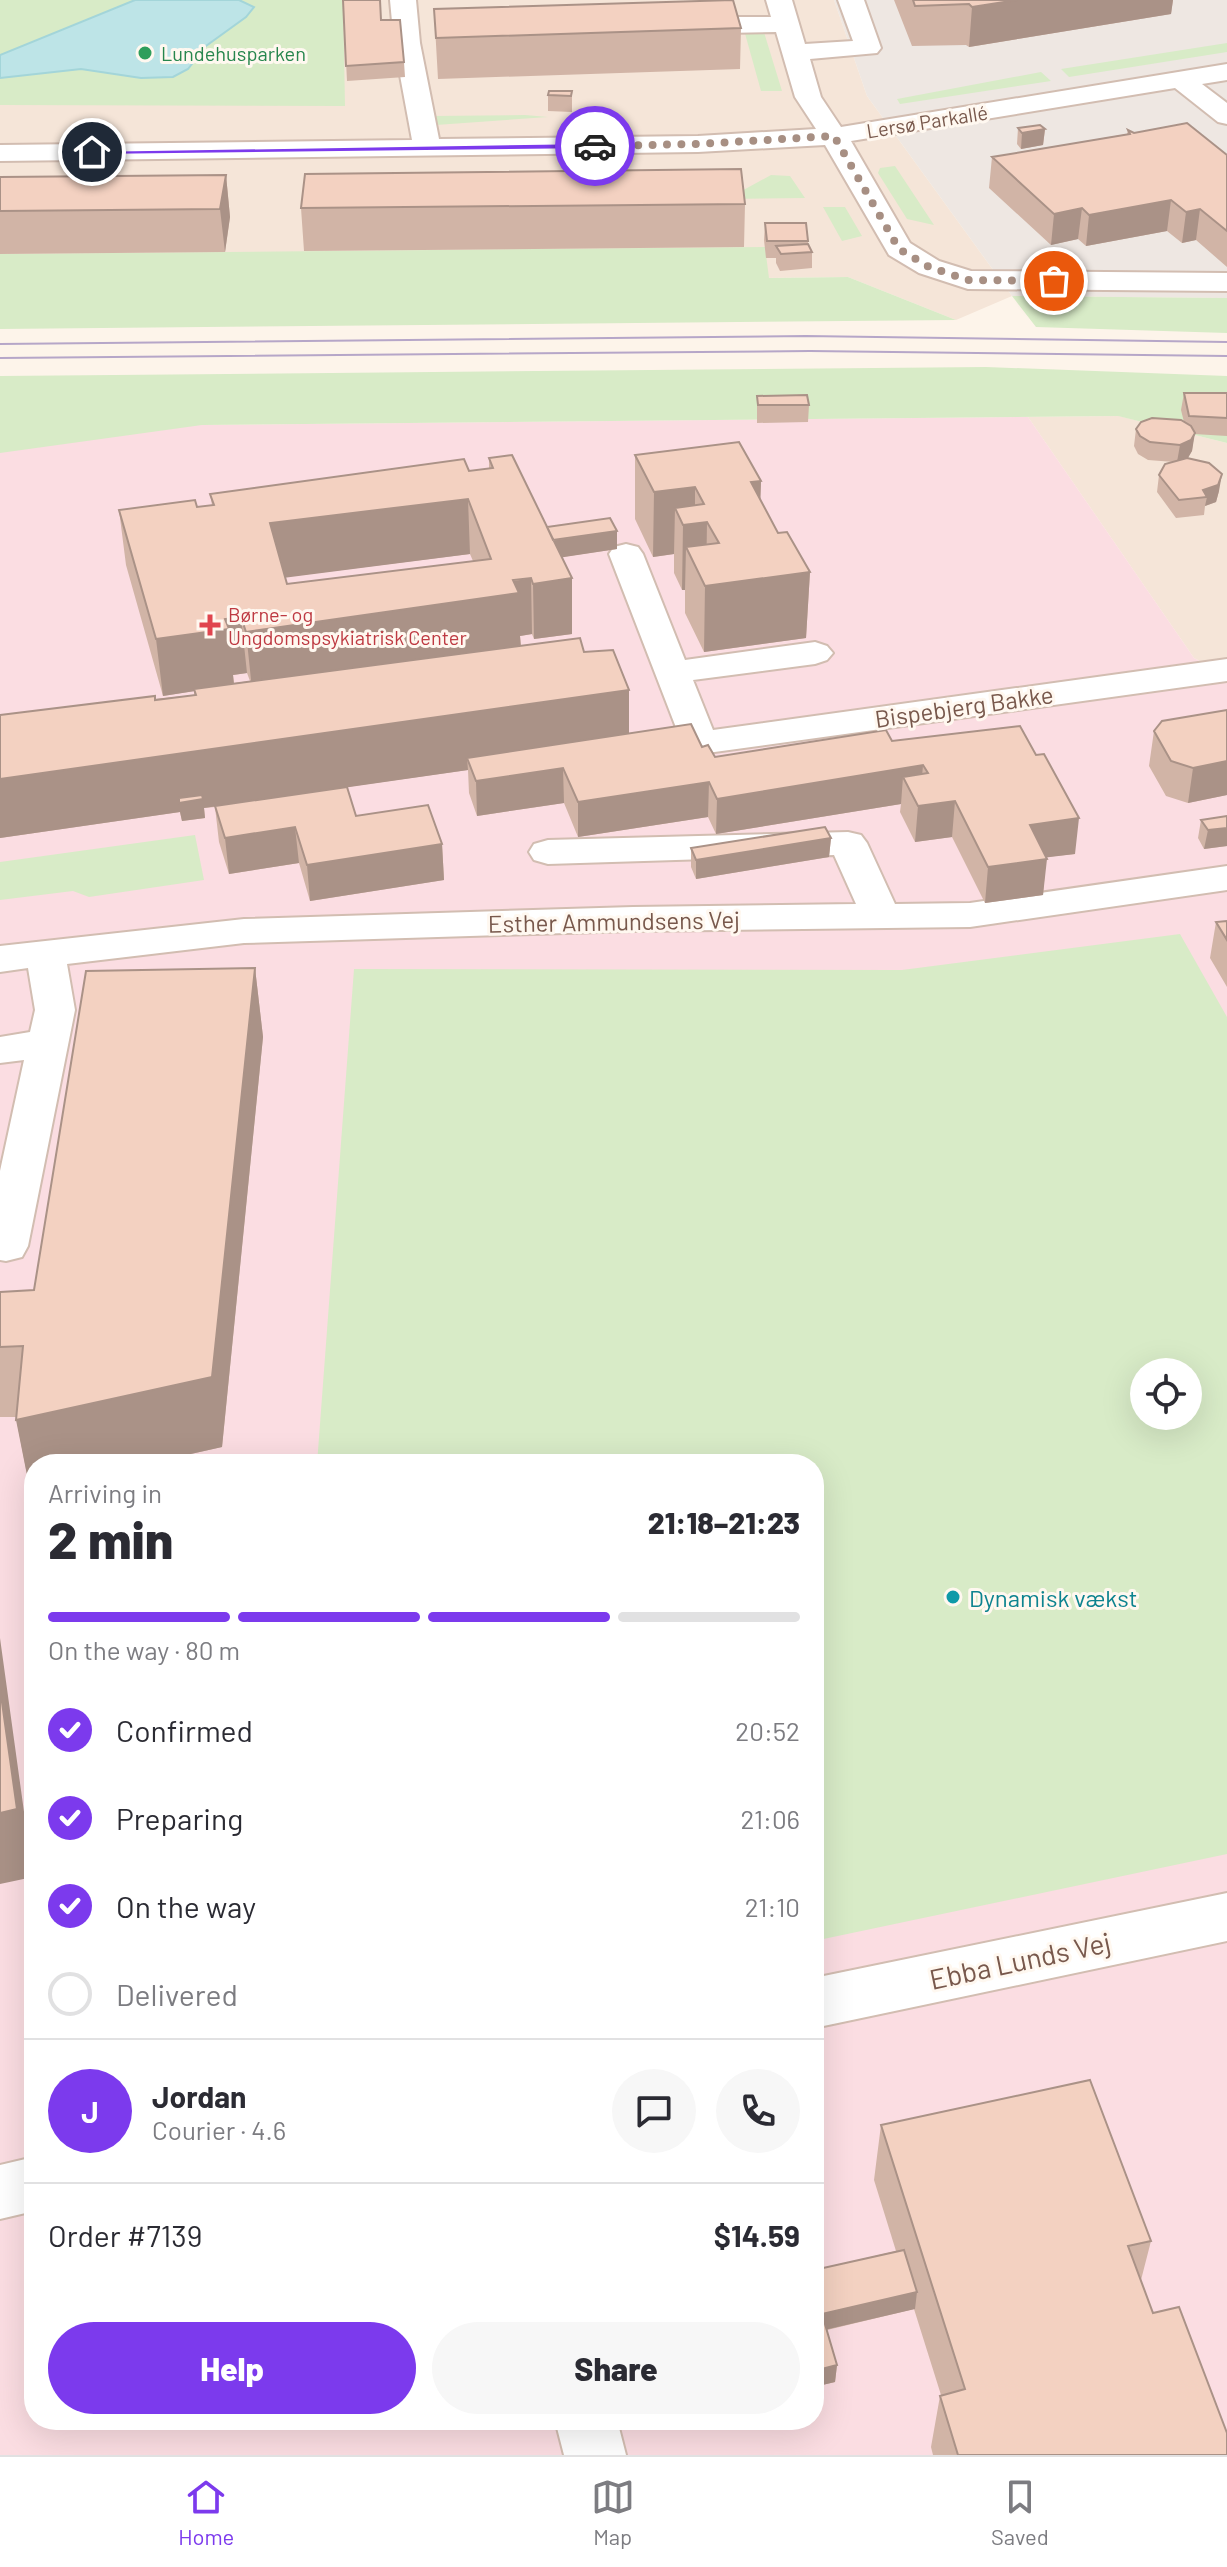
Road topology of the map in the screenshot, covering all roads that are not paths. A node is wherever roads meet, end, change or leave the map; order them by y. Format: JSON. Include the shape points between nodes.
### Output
{"nodes":[{"id":1,"x":403,"y":0,"type":"edge"},
{"id":2,"x":851,"y":0,"type":"edge"},
{"id":3,"x":782,"y":12,"type":"edge"},
{"id":4,"x":659,"y":34,"type":"edge"},
{"id":5,"x":794,"y":52,"type":"junction"},
{"id":6,"x":1227,"y":72,"type":"edge"},
{"id":7,"x":1182,"y":81,"type":"junction"},
{"id":8,"x":1227,"y":116,"type":"edge"},
{"id":9,"x":834,"y":136,"type":"junction"},
{"id":10,"x":427,"y":149,"type":"junction"},
{"id":11,"x":0,"y":153,"type":"edge"},
{"id":12,"x":1227,"y":282,"type":"edge"},
{"id":13,"x":626,"y":554,"type":"dead end"},
{"id":14,"x":815,"y":653,"type":"dead end"},
{"id":15,"x":672,"y":672,"type":"junction"},
{"id":16,"x":1225,"y":675,"type":"edge"},
{"id":17,"x":548,"y":852,"type":"dead end"},
{"id":18,"x":1227,"y":878,"type":"edge"},
{"id":19,"x":881,"y":916,"type":"junction"},
{"id":20,"x":45,"y":953,"type":"junction"},
{"id":21,"x":0,"y":959,"type":"edge"},
{"id":22,"x":0,"y":975,"type":"edge"},
{"id":23,"x":48,"y":1043,"type":"junction"},
{"id":24,"x":0,"y":1050,"type":"edge"},
{"id":25,"x":6,"y":1246,"type":"dead end"},
{"id":26,"x":1227,"y":1917,"type":"edge"},
{"id":27,"x":824,"y":2001,"type":"edge"},
{"id":28,"x":24,"y":2186,"type":"edge"},
{"id":29,"x":0,"y":2192,"type":"edge"},
{"id":30,"x":589,"y":2430,"type":"edge"},
{"id":31,"x":595,"y":2455,"type":"edge"}],
"edges":[{"from":1,"to":10,"type":"street"},
{"from":2,"to":5,"type":"street","via":[[868,48]]},
{"from":3,"to":4,"type":"street","via":[[691,33]]},
{"from":3,"to":5,"type":"street"},
{"from":5,"to":9,"type":"street","via":[[808,97]]},
{"from":6,"to":7,"type":"street","name":"Lersø Parkallé"},
{"from":7,"to":8,"type":"street"},
{"from":7,"to":9,"type":"street","name":"Lersø Parkallé"},
{"from":9,"to":10,"type":"street","name":"Lersø Parkallé"},
{"from":9,"to":12,"type":"street","via":[[899,249],[929,267],[968,280]]},
{"from":10,"to":11,"type":"street","name":"Lersø Parkallé"},
{"from":13,"to":15,"type":"street"},
{"from":14,"to":15,"type":"street"},
{"from":15,"to":16,"type":"street","name":"Bispebjerg Bakke","via":[[700,743]]},
{"from":17,"to":19,"type":"street","via":[[848,843]]},
{"from":18,"to":19,"type":"street","name":"Esther Ammundsens Vej","via":[[970,915]]},
{"from":19,"to":20,"type":"street","name":"Esther Ammundsens Vej","via":[[244,931]]},
{"from":20,"to":21,"type":"street","name":"Esther Ammundsens Vej"},
{"from":20,"to":22,"type":"street"},
{"from":20,"to":23,"type":"street","via":[[55,1010]]},
{"from":23,"to":24,"type":"street"},
{"from":23,"to":25,"type":"street"},
{"from":26,"to":27,"type":"street","name":"Ebba Lunds Vej"},
{"from":28,"to":29,"type":"street"},
{"from":30,"to":31,"type":"street"}]}
